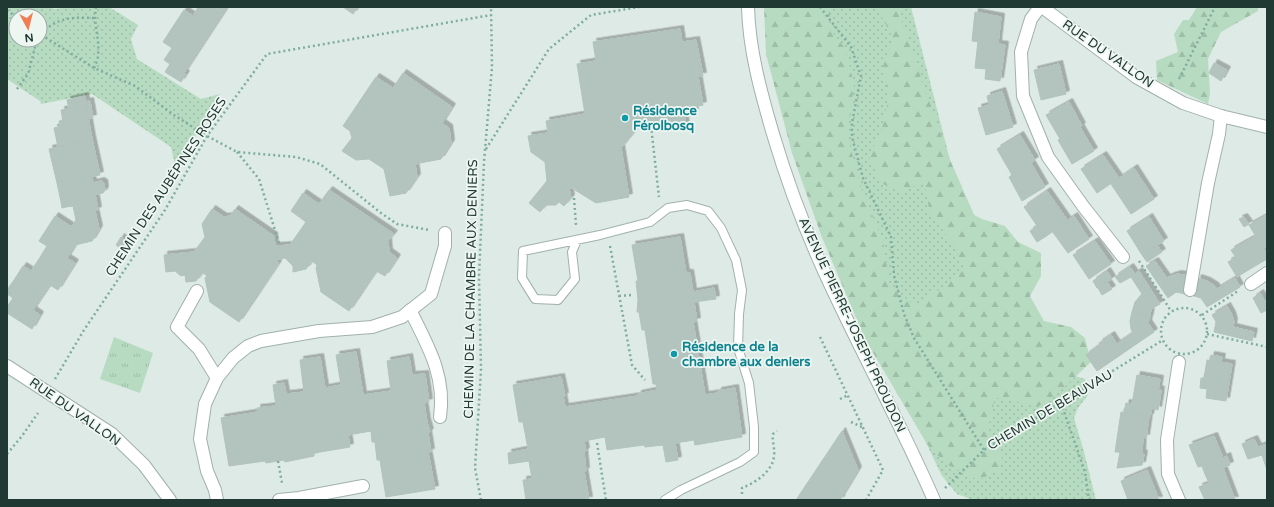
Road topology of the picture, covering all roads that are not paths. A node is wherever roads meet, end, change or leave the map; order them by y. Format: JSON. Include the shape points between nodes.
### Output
{"nodes":[{"id":1,"x":748,"y":7,"type":"edge"},
{"id":2,"x":1041,"y":7,"type":"edge"},
{"id":3,"x":1221,"y":116,"type":"junction"},
{"id":4,"x":1267,"y":127,"type":"edge"},
{"id":5,"x":445,"y":233,"type":"road end"},
{"id":6,"x":577,"y":240,"type":"junction"},
{"id":7,"x":1123,"y":257,"type":"road end"},
{"id":8,"x":1267,"y":273,"type":"edge"},
{"id":9,"x":1251,"y":284,"type":"road end"},
{"id":10,"x":1190,"y":290,"type":"dead end"},
{"id":11,"x":196,"y":291,"type":"dead end"},
{"id":12,"x":410,"y":310,"type":"junction"},
{"id":13,"x":1179,"y":358,"type":"road end"},
{"id":14,"x":7,"y":366,"type":"edge"},
{"id":15,"x":217,"y":378,"type":"junction"},
{"id":16,"x":440,"y":417,"type":"dead end"},
{"id":17,"x":363,"y":486,"type":"dead end"},
{"id":18,"x":170,"y":500,"type":"edge"},
{"id":19,"x":217,"y":500,"type":"edge"},
{"id":20,"x":282,"y":500,"type":"edge"},
{"id":21,"x":665,"y":500,"type":"edge"},
{"id":22,"x":934,"y":500,"type":"edge"},
{"id":23,"x":1179,"y":500,"type":"edge"}],
"edges":[{"from":1,"to":22,"type":"street","name":"AVENUE PIERRE-JOSEPH PROUDON","via":[[748,28],[763,100],[781,162],[802,218],[823,269]]},
{"from":2,"to":3,"type":"street","name":"RUE DU VALLON","via":[[1136,77],[1183,103]]},
{"from":2,"to":7,"type":"street","via":[[1031,20],[1021,52],[1023,96],[1048,157]]},
{"from":3,"to":4,"type":"street","name":"RUE DU VALLON"},
{"from":3,"to":10,"type":"street"},
{"from":5,"to":12,"type":"street","via":[[445,246],[431,294]]},
{"from":6,"to":6,"type":"lane","via":[[523,251],[522,278],[535,299],[558,300],[575,279],[572,252]]},
{"from":6,"to":21,"type":"lane","via":[[650,222],[668,208],[687,205],[708,211],[721,228],[736,260],[742,290],[738,348],[749,383],[754,452],[740,462]]},
{"from":8,"to":9,"type":"street"},
{"from":11,"to":15,"type":"street","via":[[177,328],[198,349]]},
{"from":12,"to":15,"type":"street","via":[[402,317],[372,327],[319,331],[261,340],[233,358]]},
{"from":12,"to":16,"type":"street","via":[[438,368],[442,402]]},
{"from":13,"to":23,"type":"street","via":[[1167,440],[1168,474]]},
{"from":14,"to":18,"type":"street","name":"RUE DU VALLON","via":[[112,434],[144,465]]},
{"from":15,"to":19,"type":"street","via":[[205,404],[200,439]]},
{"from":17,"to":20,"type":"street"}]}
